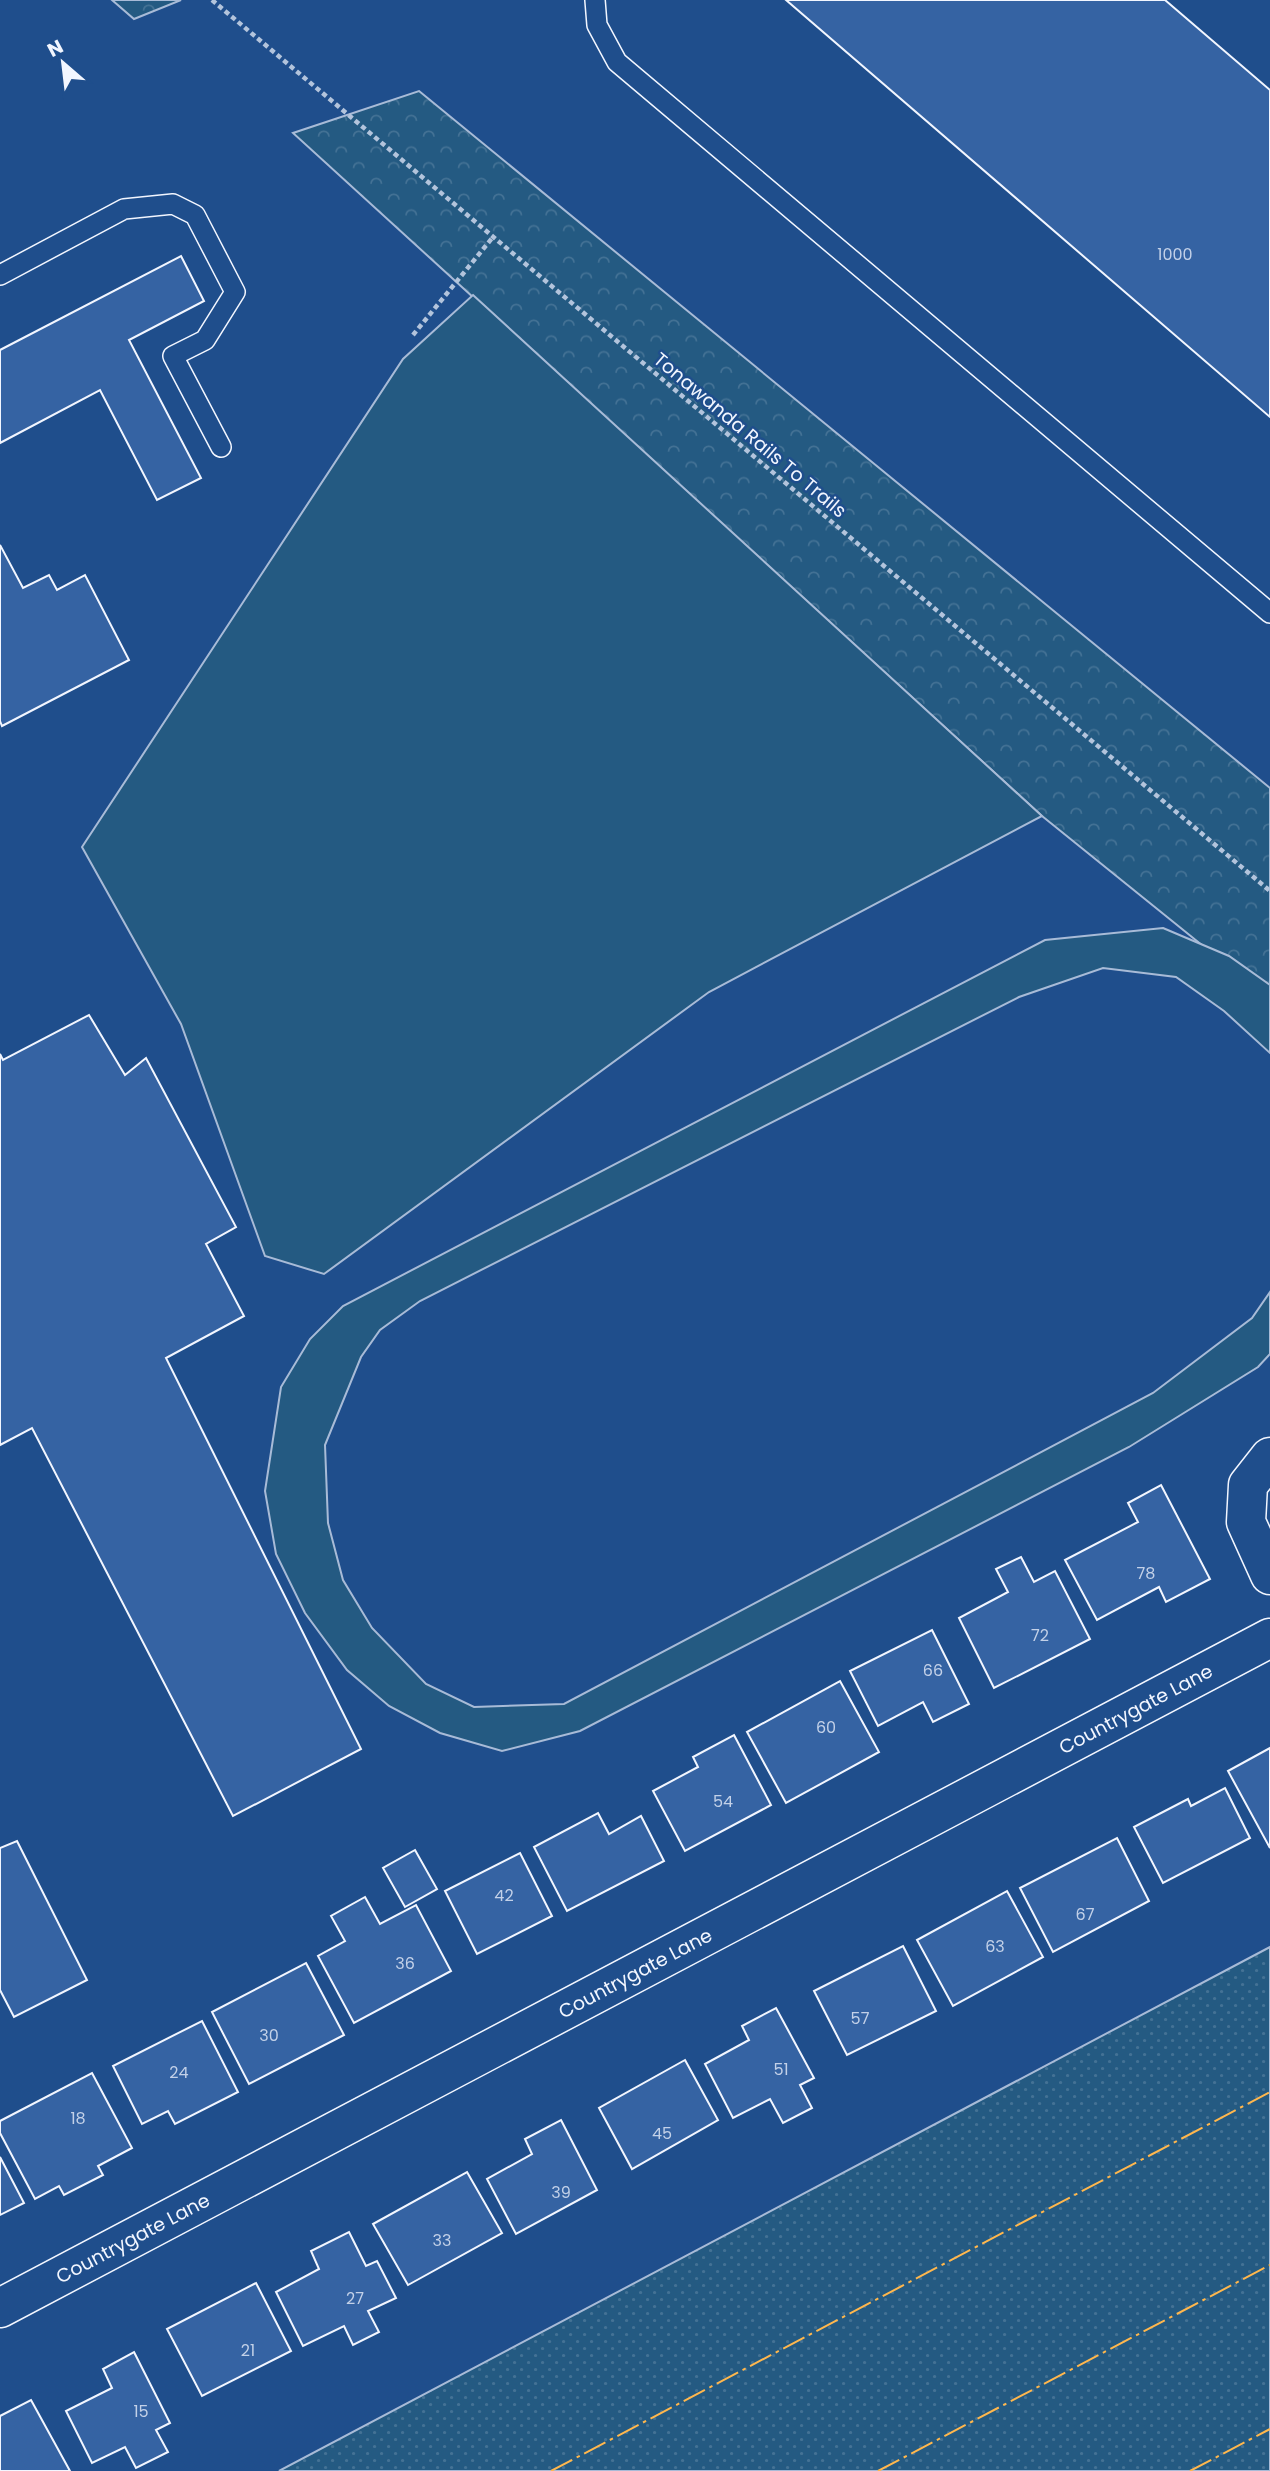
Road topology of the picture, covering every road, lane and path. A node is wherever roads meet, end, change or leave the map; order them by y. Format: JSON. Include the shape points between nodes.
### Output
{"nodes":[{"id":1,"x":212,"y":0,"type":"edge"},
{"id":2,"x":595,"y":0,"type":"edge"},
{"id":3,"x":493,"y":237,"type":"junction"},
{"id":4,"x":0,"y":275,"type":"edge"},
{"id":5,"x":412,"y":335,"type":"dead end"},
{"id":6,"x":221,"y":447,"type":"dead end"},
{"id":7,"x":1270,"y":613,"type":"edge"},
{"id":8,"x":1270,"y":891,"type":"edge"},
{"id":9,"x":1270,"y":1457,"type":"edge"},
{"id":10,"x":1270,"y":1575,"type":"edge"},
{"id":11,"x":1270,"y":1638,"type":"edge"},
{"id":12,"x":0,"y":2308,"type":"edge"}],
"edges":[{"from":1,"to":3,"type":"path","name":"Tonawanda Rails To Trails"},
{"from":2,"to":7,"type":"lane","via":[[597,24],[617,62]]},
{"from":3,"to":5,"type":"path"},
{"from":3,"to":8,"type":"path","name":"Tonawanda Rails To Trails"},
{"from":4,"to":6,"type":"lane","via":[[124,209],[173,204],[195,215],[235,292],[205,340],[173,356]]},
{"from":9,"to":10,"type":"street","via":[[1248,1485],[1246,1522]]},
{"from":11,"to":12,"type":"street","name":"Countrygate Lane"}]}
